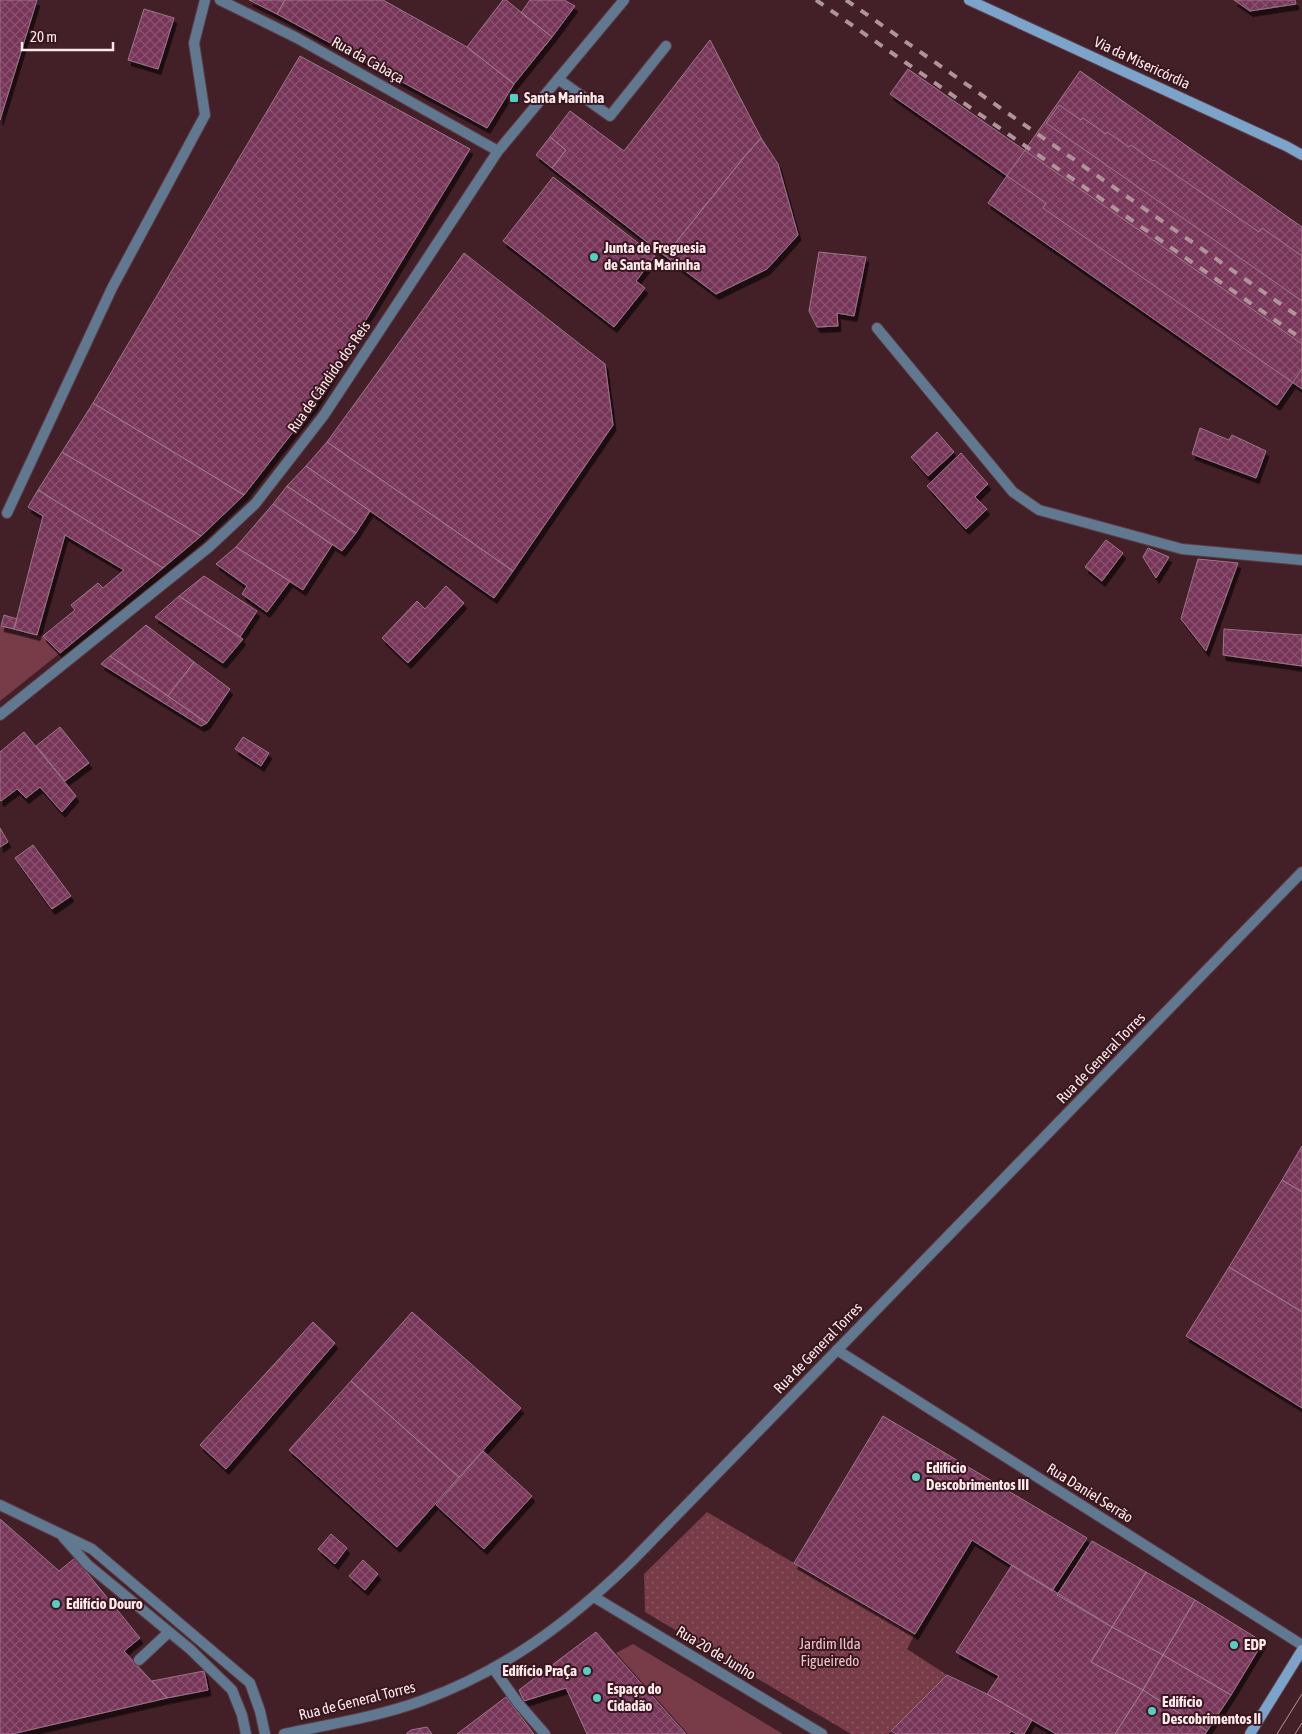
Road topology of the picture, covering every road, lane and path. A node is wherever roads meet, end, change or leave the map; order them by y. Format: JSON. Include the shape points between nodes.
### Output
{"nodes":[{"id":1,"x":205,"y":0,"type":"edge"},
{"id":2,"x":220,"y":0,"type":"edge"},
{"id":3,"x":624,"y":0,"type":"edge"},
{"id":4,"x":969,"y":0,"type":"edge"},
{"id":5,"x":666,"y":46,"type":"dead end"},
{"id":6,"x":558,"y":79,"type":"junction"},
{"id":7,"x":498,"y":151,"type":"junction"},
{"id":8,"x":1302,"y":155,"type":"edge"},
{"id":9,"x":877,"y":328,"type":"dead end"},
{"id":10,"x":7,"y":513,"type":"dead end"},
{"id":11,"x":1302,"y":560,"type":"edge"},
{"id":12,"x":0,"y":715,"type":"edge"},
{"id":13,"x":1302,"y":872,"type":"edge"},
{"id":14,"x":837,"y":1350,"type":"junction"},
{"id":15,"x":0,"y":1506,"type":"edge"},
{"id":16,"x":61,"y":1534,"type":"junction"},
{"id":17,"x":594,"y":1597,"type":"junction"},
{"id":18,"x":169,"y":1632,"type":"junction"},
{"id":19,"x":198,"y":1639,"type":"junction"},
{"id":20,"x":1302,"y":1646,"type":"edge"},
{"id":21,"x":190,"y":1649,"type":"junction"},
{"id":22,"x":1302,"y":1650,"type":"edge"},
{"id":23,"x":139,"y":1660,"type":"dead end"},
{"id":24,"x":493,"y":1668,"type":"junction"},
{"id":25,"x":246,"y":1734,"type":"edge"},
{"id":26,"x":265,"y":1734,"type":"edge"},
{"id":27,"x":284,"y":1734,"type":"edge"},
{"id":28,"x":545,"y":1734,"type":"edge"},
{"id":29,"x":822,"y":1734,"type":"edge"},
{"id":30,"x":1250,"y":1734,"type":"edge"}],
"edges":[{"from":1,"to":10,"type":"street","via":[[194,43],[205,115],[112,288]]},
{"from":2,"to":7,"type":"street","name":"Rua da Cabaça","via":[[297,38]]},
{"from":3,"to":6,"type":"street","name":"Rua de Cândido dos Reis"},
{"from":4,"to":8,"type":"main road","name":"Via da Misericórdia"},
{"from":5,"to":6,"type":"street","via":[[610,116]]},
{"from":6,"to":7,"type":"street","name":"Rua de Cândido dos Reis"},
{"from":7,"to":12,"type":"street","name":"Rua de Cândido dos Reis","via":[[324,415],[255,504],[209,548]]},
{"from":9,"to":11,"type":"street","via":[[1013,492],[1039,510],[1182,549]]},
{"from":13,"to":14,"type":"street","name":"Rua de General Torres"},
{"from":14,"to":17,"type":"street","name":"Rua de General Torres"},
{"from":14,"to":20,"type":"street","name":"Rua Daniel Serrão"},
{"from":15,"to":16,"type":"street"},
{"from":16,"to":18,"type":"street","via":[[88,1565]]},
{"from":16,"to":19,"type":"street","via":[[92,1549]]},
{"from":17,"to":24,"type":"street","name":"Rua de General Torres","via":[[547,1635]]},
{"from":17,"to":29,"type":"street","name":"Rua 20 de Junho"},
{"from":18,"to":21,"type":"street"},
{"from":18,"to":23,"type":"street"},
{"from":19,"to":21,"type":"street"},
{"from":19,"to":26,"type":"street","via":[[250,1684]]},
{"from":21,"to":25,"type":"street","via":[[232,1690]]},
{"from":22,"to":30,"type":"main road"},
{"from":24,"to":27,"type":"street","name":"Rua de General Torres","via":[[450,1689],[390,1711]]},
{"from":24,"to":28,"type":"street"}]}
